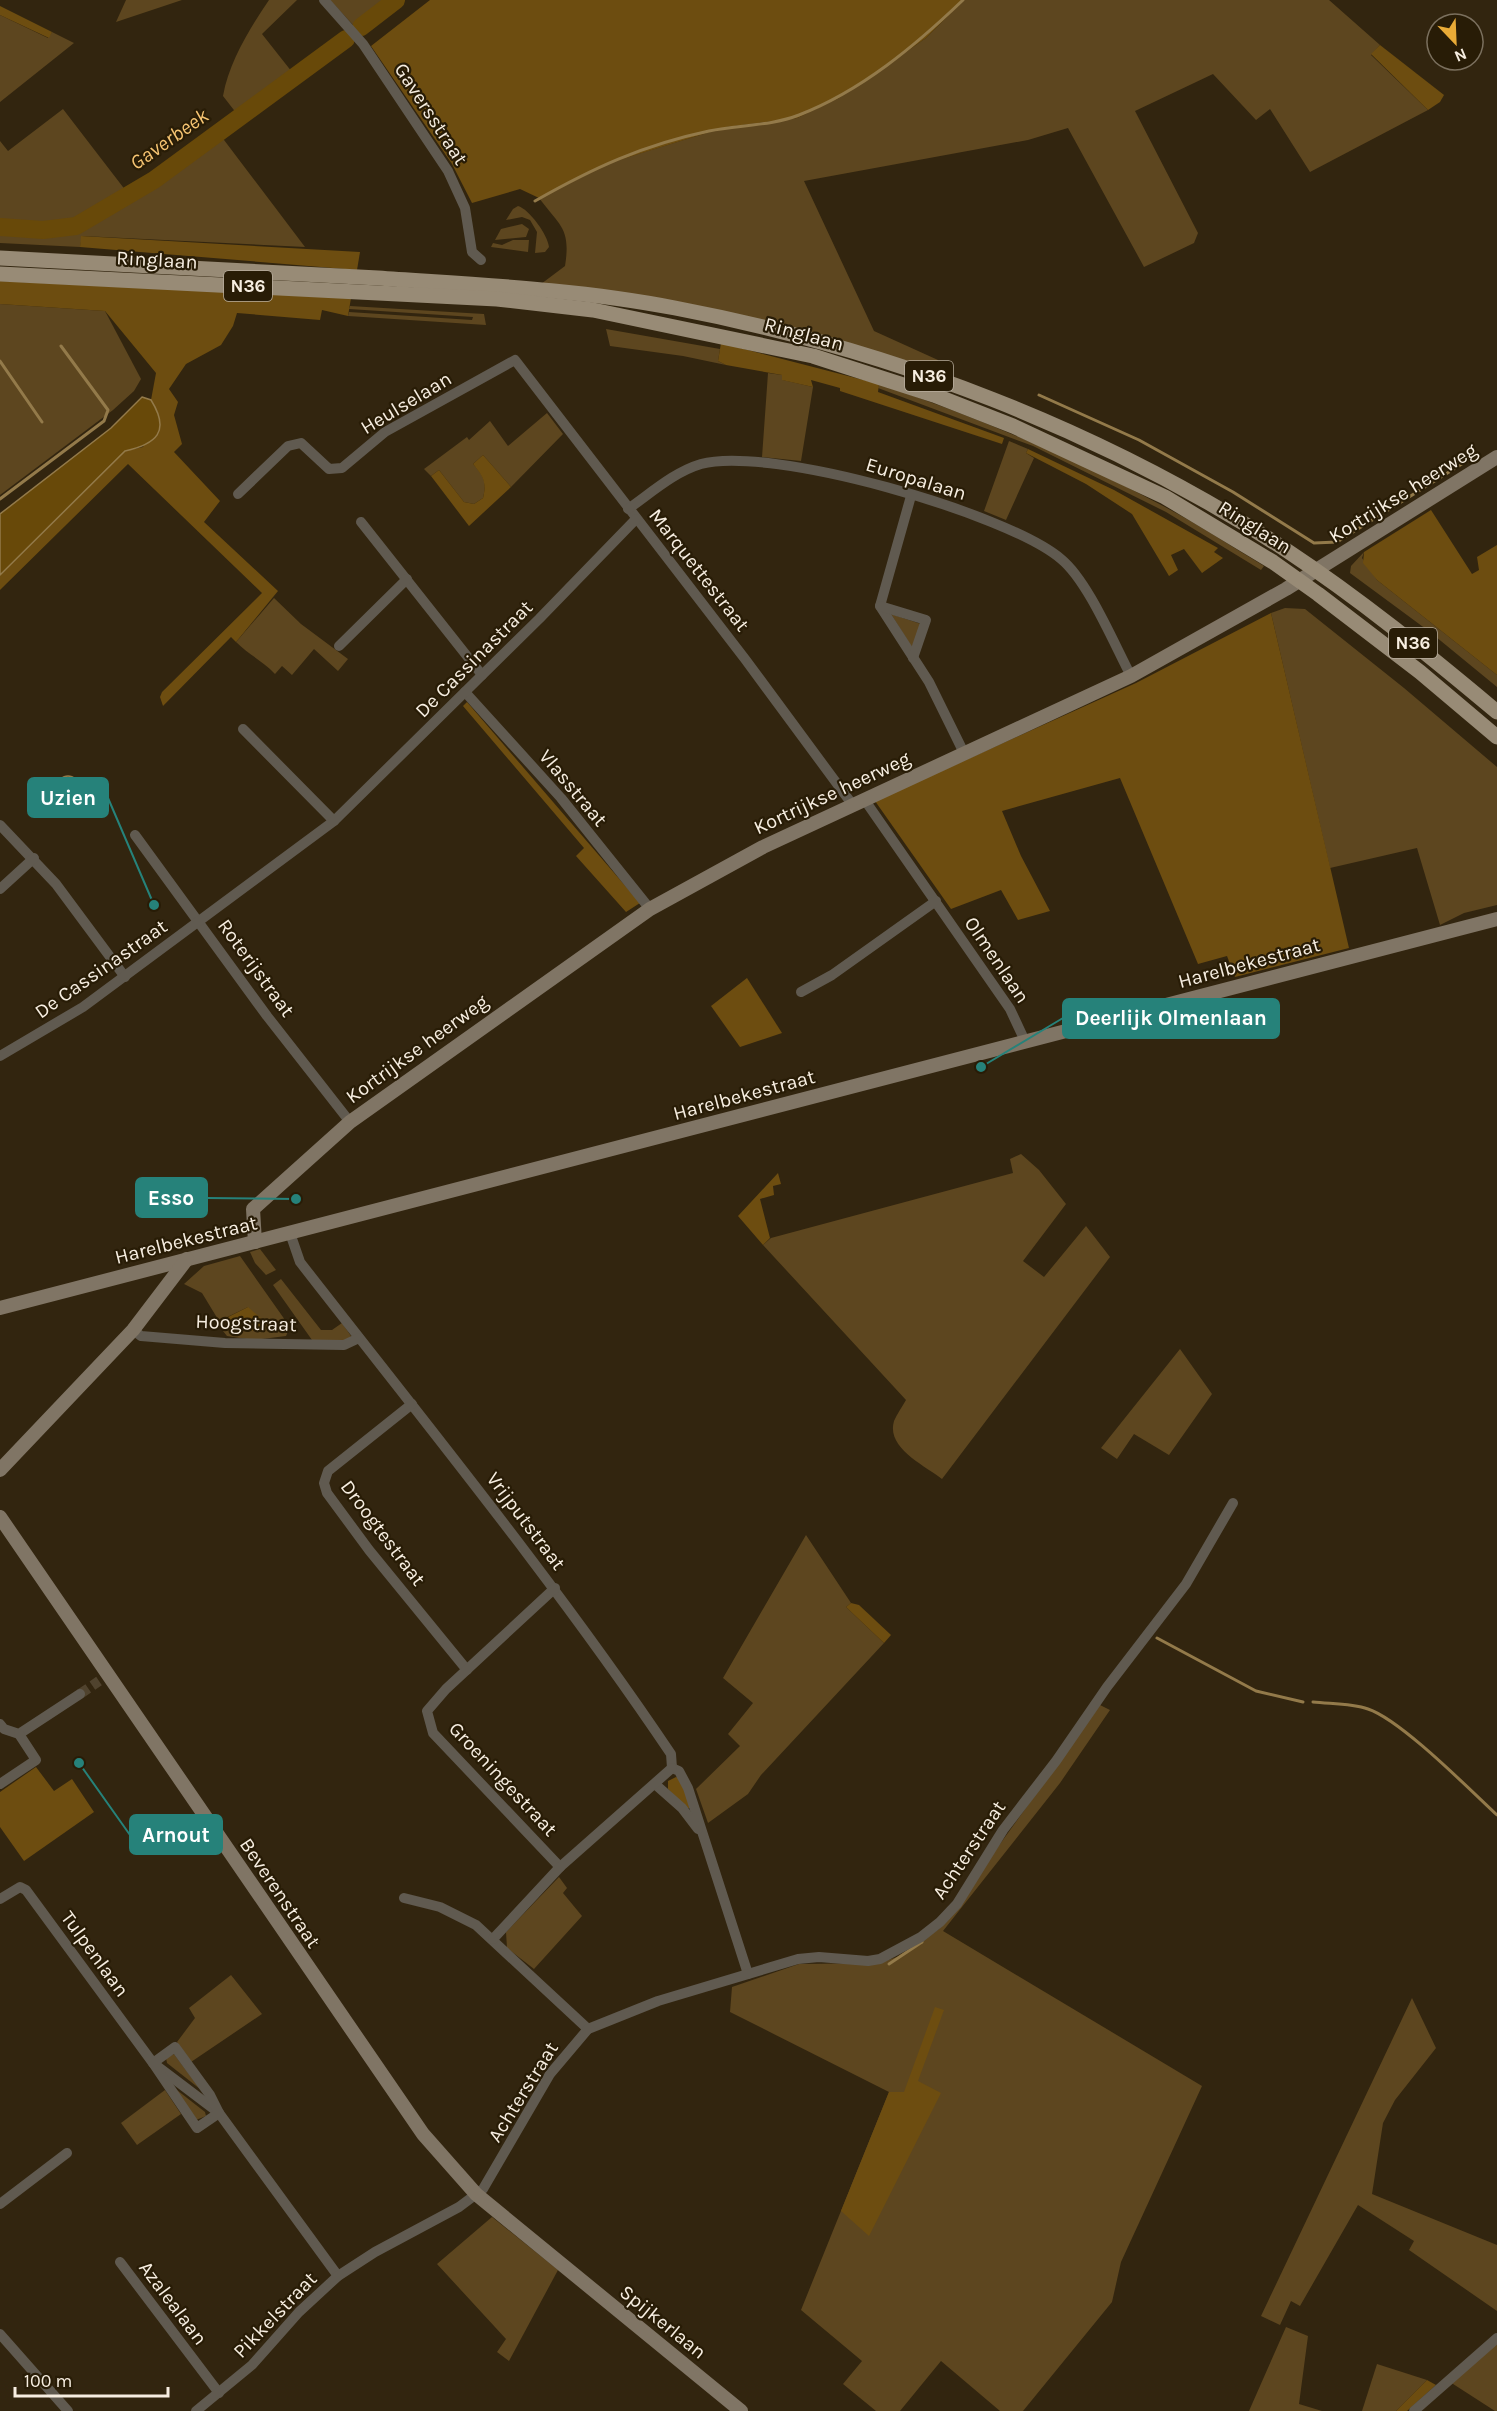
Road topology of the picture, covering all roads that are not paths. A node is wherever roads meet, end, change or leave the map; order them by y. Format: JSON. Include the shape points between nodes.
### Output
{"nodes":[{"id":1,"x":324,"y":0,"type":"edge"},
{"id":2,"x":0,"y":258,"type":"edge"},
{"id":3,"x":481,"y":260,"type":"dead end"},
{"id":4,"x":0,"y":274,"type":"edge"},
{"id":5,"x":515,"y":360,"type":"joint"},
{"id":6,"x":1497,"y":457,"type":"edge"},
{"id":7,"x":238,"y":494,"type":"dead end"},
{"id":8,"x":911,"y":496,"type":"junction"},
{"id":9,"x":628,"y":509,"type":"junction"},
{"id":10,"x":636,"y":519,"type":"junction"},
{"id":11,"x":361,"y":522,"type":"dead end"},
{"id":12,"x":1316,"y":571,"type":"junction"},
{"id":13,"x":406,"y":579,"type":"junction"},
{"id":14,"x":1300,"y":581,"type":"junction"},
{"id":15,"x":880,"y":606,"type":"junction"},
{"id":16,"x":339,"y":646,"type":"dead end"},
{"id":17,"x":913,"y":658,"type":"junction"},
{"id":18,"x":482,"y":675,"type":"junction"},
{"id":19,"x":1131,"y":676,"type":"junction"},
{"id":20,"x":465,"y":692,"type":"junction"},
{"id":21,"x":1497,"y":712,"type":"edge"},
{"id":22,"x":243,"y":729,"type":"dead end"},
{"id":23,"x":1497,"y":737,"type":"edge"},
{"id":24,"x":964,"y":753,"type":"junction"},
{"id":25,"x":858,"y":801,"type":"junction"},
{"id":26,"x":334,"y":821,"type":"junction"},
{"id":27,"x":0,"y":825,"type":"edge"},
{"id":28,"x":135,"y":835,"type":"dead end"},
{"id":29,"x":34,"y":858,"type":"junction"},
{"id":30,"x":0,"y":889,"type":"edge"},
{"id":31,"x":936,"y":901,"type":"junction"},
{"id":32,"x":650,"y":909,"type":"junction"},
{"id":33,"x":1497,"y":919,"type":"edge"},
{"id":34,"x":199,"y":922,"type":"junction"},
{"id":35,"x":125,"y":977,"type":"junction"},
{"id":36,"x":801,"y":992,"type":"dead end"},
{"id":37,"x":1025,"y":1041,"type":"junction"},
{"id":38,"x":0,"y":1056,"type":"edge"},
{"id":39,"x":350,"y":1122,"type":"junction"},
{"id":40,"x":290,"y":1233,"type":"junction"},
{"id":41,"x":255,"y":1242,"type":"junction"},
{"id":42,"x":188,"y":1259,"type":"junction"},
{"id":43,"x":0,"y":1308,"type":"edge"},
{"id":44,"x":133,"y":1330,"type":"junction"},
{"id":45,"x":359,"y":1338,"type":"junction"},
{"id":46,"x":412,"y":1404,"type":"junction"},
{"id":47,"x":0,"y":1470,"type":"edge"},
{"id":48,"x":1233,"y":1503,"type":"dead end"},
{"id":49,"x":0,"y":1517,"type":"edge"},
{"id":50,"x":555,"y":1588,"type":"junction"},
{"id":51,"x":467,"y":1670,"type":"junction"},
{"id":52,"x":80,"y":1694,"type":"tunnel mouth"},
{"id":53,"x":0,"y":1724,"type":"edge"},
{"id":54,"x":19,"y":1734,"type":"junction"},
{"id":55,"x":672,"y":1768,"type":"junction"},
{"id":56,"x":0,"y":1784,"type":"edge"},
{"id":57,"x":656,"y":1785,"type":"junction"},
{"id":58,"x":708,"y":1844,"type":"junction"},
{"id":59,"x":560,"y":1867,"type":"junction"},
{"id":60,"x":404,"y":1898,"type":"dead end"},
{"id":61,"x":0,"y":1899,"type":"edge"},
{"id":62,"x":493,"y":1939,"type":"junction"},
{"id":63,"x":748,"y":1974,"type":"junction"},
{"id":64,"x":588,"y":2029,"type":"junction"},
{"id":65,"x":153,"y":2063,"type":"junction"},
{"id":66,"x":219,"y":2113,"type":"junction"},
{"id":67,"x":67,"y":2153,"type":"dead end"},
{"id":68,"x":476,"y":2194,"type":"junction"},
{"id":69,"x":0,"y":2204,"type":"edge"},
{"id":70,"x":120,"y":2262,"type":"dead end"},
{"id":71,"x":560,"y":2264,"type":"joint"},
{"id":72,"x":338,"y":2276,"type":"junction"},
{"id":73,"x":0,"y":2334,"type":"edge"},
{"id":74,"x":1497,"y":2338,"type":"edge"},
{"id":75,"x":219,"y":2393,"type":"junction"},
{"id":76,"x":68,"y":2411,"type":"edge"},
{"id":77,"x":196,"y":2411,"type":"edge"},
{"id":78,"x":741,"y":2411,"type":"edge"},
{"id":79,"x":1414,"y":2411,"type":"edge"}],
"edges":[{"from":1,"to":3,"type":"street","name":"Gaversstraat","via":[[363,44],[448,171],[465,208],[471,250]]},
{"from":2,"to":12,"type":"main road","name":"Ringlaan","number":"N36","via":[[528,288],[674,308],[745,323],[908,369],[1053,425],[1129,460],[1211,505]]},
{"from":4,"to":14,"type":"main road","name":"Ringlaan","number":"N36","via":[[497,300],[593,309],[747,340],[813,356],[934,395],[1075,453],[1210,523]]},
{"from":5,"to":7,"type":"street","name":"Heulselaan","via":[[385,432],[342,468],[328,469],[301,443],[296,443],[288,446]]},
{"from":5,"to":9,"type":"street","name":"Marquettestraat"},
{"from":6,"to":12,"type":"street","name":"Kortrijkse heerweg"},
{"from":8,"to":9,"type":"street","name":"Europalaan","via":[[832,473],[726,461],[701,465],[673,478]]},
{"from":8,"to":15,"type":"street"},
{"from":8,"to":19,"type":"street","name":"Europalaan","via":[[978,517],[1061,558],[1076,574]]},
{"from":9,"to":10,"type":"street","name":"Marquettestraat"},
{"from":10,"to":18,"type":"street","name":"De Cassinastraat"},
{"from":10,"to":25,"type":"street","name":"Marquettestraat"},
{"from":11,"to":13,"type":"street"},
{"from":12,"to":14,"type":"street","name":"Kortrijkse heerweg"},
{"from":12,"to":21,"type":"main road","name":"Ringlaan","number":"N36"},
{"from":13,"to":16,"type":"street"},
{"from":13,"to":18,"type":"street"},
{"from":14,"to":19,"type":"street","name":"Kortrijkse heerweg"},
{"from":14,"to":23,"type":"main road","name":"Ringlaan","number":"N36","via":[[1420,672]]},
{"from":15,"to":17,"type":"street"},
{"from":15,"to":17,"type":"street","via":[[926,620]]},
{"from":17,"to":24,"type":"street"},
{"from":18,"to":20,"type":"street","name":"De Cassinastraat"},
{"from":19,"to":24,"type":"street","name":"Kortrijkse heerweg"},
{"from":20,"to":26,"type":"street","name":"De Cassinastraat"},
{"from":20,"to":32,"type":"street","name":"Vlasstraat","via":[[561,798]]},
{"from":22,"to":26,"type":"street"},
{"from":24,"to":25,"type":"street","name":"Kortrijkse heerweg"},
{"from":25,"to":31,"type":"street","name":"Olmenlaan"},
{"from":25,"to":32,"type":"street","name":"Kortrijkse heerweg"},
{"from":26,"to":34,"type":"street","name":"De Cassinastraat"},
{"from":27,"to":29,"type":"street"},
{"from":28,"to":34,"type":"street","name":"Roterijstraat"},
{"from":29,"to":30,"type":"street"},
{"from":29,"to":35,"type":"street"},
{"from":31,"to":36,"type":"street","via":[[832,975]]},
{"from":31,"to":37,"type":"street","name":"Olmenlaan","via":[[1010,1009]]},
{"from":32,"to":39,"type":"street","name":"Kortrijkse heerweg"},
{"from":33,"to":37,"type":"street","name":"Harelbekestraat"},
{"from":34,"to":35,"type":"street","name":"De Cassinastraat"},
{"from":34,"to":39,"type":"street","name":"Roterijstraat"},
{"from":35,"to":38,"type":"street","name":"De Cassinastraat"},
{"from":37,"to":40,"type":"street","name":"Harelbekestraat"},
{"from":39,"to":41,"type":"street","name":"Kortrijkse heerweg","via":[[253,1209]]},
{"from":40,"to":41,"type":"street","name":"Harelbekestraat"},
{"from":40,"to":45,"type":"street","name":"Vrijputstraat","via":[[300,1262]]},
{"from":41,"to":42,"type":"street","name":"Harelbekestraat"},
{"from":42,"to":43,"type":"street","name":"Harelbekestraat"},
{"from":42,"to":44,"type":"street"},
{"from":44,"to":45,"type":"street","name":"Hoogstraat","via":[[141,1336],[225,1343],[344,1345]]},
{"from":44,"to":47,"type":"street"},
{"from":45,"to":46,"type":"street","name":"Vrijputstraat"},
{"from":46,"to":50,"type":"street","name":"Vrijputstraat"},
{"from":46,"to":51,"type":"street","name":"Droogtestraat","via":[[328,1471],[324,1483],[327,1493],[369,1550]]},
{"from":48,"to":63,"type":"street","name":"Achterstraat","via":[[1186,1584],[1107,1687],[1003,1830],[957,1904],[940,1922],[880,1959],[798,1959]]},
{"from":49,"to":68,"type":"street","name":"Beverenstraat","via":[[104,1678],[423,2134]]},
{"from":50,"to":51,"type":"street","name":"Groeningestraat"},
{"from":50,"to":55,"type":"street","name":"Vrijputstraat","via":[[671,1754]]},
{"from":51,"to":59,"type":"street","name":"Groeningestraat","via":[[427,1711],[433,1733]]},
{"from":52,"to":54,"type":"street"},
{"from":53,"to":54,"type":"street"},
{"from":54,"to":56,"type":"street","via":[[36,1760]]},
{"from":55,"to":57,"type":"street"},
{"from":55,"to":58,"type":"street","name":"Vrijputstraat","via":[[688,1788]]},
{"from":57,"to":58,"type":"street","name":"Vrijputstraat","via":[[682,1809]]},
{"from":57,"to":59,"type":"street"},
{"from":58,"to":63,"type":"street","name":"Vrijputstraat"},
{"from":59,"to":62,"type":"street"},
{"from":60,"to":62,"type":"street","via":[[454,1912]]},
{"from":61,"to":65,"type":"street","name":"Tulpenlaan","via":[[20,1887],[26,1890]]},
{"from":62,"to":64,"type":"street"},
{"from":63,"to":64,"type":"street","name":"Achterstraat","via":[[658,2001]]},
{"from":64,"to":68,"type":"street","name":"Achterstraat","via":[[550,2074],[490,2181]]},
{"from":65,"to":66,"type":"street","name":"Tulpenlaan"},
{"from":65,"to":66,"type":"street","name":"Tulpenlaan","via":[[197,2128]]},
{"from":65,"to":66,"type":"street","name":"Tulpenlaan","via":[[175,2047]]},
{"from":66,"to":72,"type":"street","name":"Tulpenlaan"},
{"from":67,"to":69,"type":"street"},
{"from":68,"to":71,"type":"street","name":"Beverenstraat"},
{"from":68,"to":72,"type":"street","name":"Pikkelstraat"},
{"from":70,"to":75,"type":"street","name":"Azalealaan"},
{"from":71,"to":78,"type":"street","name":"Spijkerlaan"},
{"from":72,"to":75,"type":"street","name":"Pikkelstraat","via":[[299,2312],[252,2365]]},
{"from":73,"to":76,"type":"street"},
{"from":74,"to":79,"type":"street"},
{"from":75,"to":77,"type":"street","name":"Pikkelstraat"}]}
